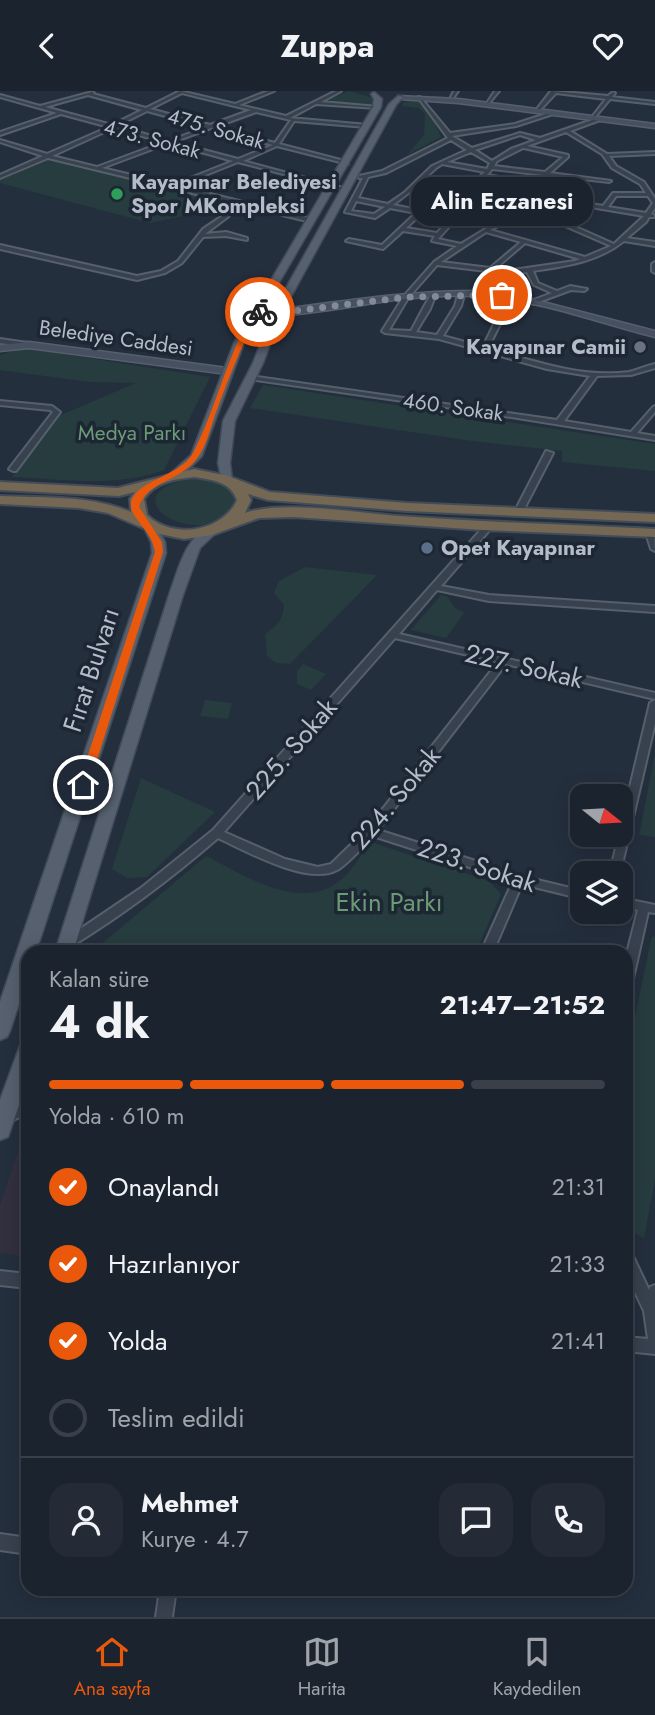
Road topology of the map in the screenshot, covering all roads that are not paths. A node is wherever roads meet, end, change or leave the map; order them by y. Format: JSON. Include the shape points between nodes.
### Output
{"nodes":[{"id":1,"x":8,"y":91,"type":"edge"},
{"id":2,"x":101,"y":91,"type":"edge"},
{"id":3,"x":182,"y":91,"type":"edge"},
{"id":4,"x":272,"y":91,"type":"edge"},
{"id":5,"x":340,"y":91,"type":"edge"},
{"id":6,"x":358,"y":91,"type":"edge"},
{"id":7,"x":497,"y":91,"type":"edge"},
{"id":8,"x":554,"y":91,"type":"edge"},
{"id":9,"x":614,"y":91,"type":"edge"},
{"id":10,"x":563,"y":92,"type":"edge"},
{"id":11,"x":88,"y":94,"type":"junction"},
{"id":12,"x":417,"y":94,"type":"edge"},
{"id":13,"x":454,"y":94,"type":"edge"},
{"id":14,"x":0,"y":95,"type":"edge"},
{"id":15,"x":430,"y":96,"type":"junction"},
{"id":16,"x":401,"y":97,"type":"edge"},
{"id":17,"x":610,"y":97,"type":"junction"},
{"id":18,"x":376,"y":99,"type":"edge"},
{"id":19,"x":488,"y":102,"type":"junction"},
{"id":20,"x":315,"y":103,"type":"junction"},
{"id":21,"x":655,"y":103,"type":"edge"},
{"id":22,"x":237,"y":104,"type":"junction"},
{"id":23,"x":39,"y":107,"type":"junction"},
{"id":24,"x":539,"y":108,"type":"junction"},
{"id":25,"x":148,"y":109,"type":"junction"},
{"id":26,"x":256,"y":110,"type":"junction"},
{"id":27,"x":60,"y":113,"type":"junction"},
{"id":28,"x":554,"y":113,"type":"junction"},
{"id":29,"x":597,"y":117,"type":"junction"},
{"id":30,"x":289,"y":119,"type":"junction"},
{"id":31,"x":655,"y":125,"type":"edge"},
{"id":32,"x":206,"y":126,"type":"junction"},
{"id":33,"x":366,"y":126,"type":"junction"},
{"id":34,"x":110,"y":128,"type":"junction"},
{"id":35,"x":567,"y":131,"type":"junction"},
{"id":36,"x":0,"y":134,"type":"edge"},
{"id":37,"x":449,"y":136,"type":"junction"},
{"id":38,"x":541,"y":140,"type":"junction"},
{"id":39,"x":0,"y":141,"type":"edge"},
{"id":40,"x":163,"y":142,"type":"junction"},
{"id":41,"x":585,"y":142,"type":"junction"},
{"id":42,"x":275,"y":146,"type":"junction"},
{"id":43,"x":521,"y":146,"type":"junction"},
{"id":44,"x":471,"y":149,"type":"junction"},
{"id":45,"x":655,"y":153,"type":"edge"},
{"id":46,"x":562,"y":155,"type":"junction"},
{"id":47,"x":605,"y":155,"type":"junction"},
{"id":48,"x":47,"y":156,"type":"junction"},
{"id":49,"x":234,"y":162,"type":"junction"},
{"id":50,"x":345,"y":163,"type":"junction"},
{"id":51,"x":442,"y":163,"type":"junction"},
{"id":52,"x":98,"y":168,"type":"junction"},
{"id":53,"x":489,"y":169,"type":"junction"},
{"id":54,"x":546,"y":174,"type":"junction"},
{"id":55,"x":426,"y":176,"type":"junction"},
{"id":56,"x":564,"y":176,"type":"junction"},
{"id":57,"x":0,"y":177,"type":"edge"},
{"id":58,"x":366,"y":177,"type":"junction"},
{"id":59,"x":351,"y":178,"type":"junction"},
{"id":60,"x":609,"y":181,"type":"dead end"},
{"id":61,"x":655,"y":181,"type":"edge"},
{"id":62,"x":419,"y":182,"type":"junction"},
{"id":63,"x":478,"y":182,"type":"junction"},
{"id":64,"x":642,"y":184,"type":"junction"},
{"id":65,"x":175,"y":186,"type":"junction"},
{"id":66,"x":330,"y":187,"type":"junction"},
{"id":67,"x":555,"y":188,"type":"junction"},
{"id":68,"x":345,"y":190,"type":"junction"},
{"id":69,"x":467,"y":190,"type":"junction"},
{"id":70,"x":648,"y":195,"type":"junction"},
{"id":71,"x":354,"y":199,"type":"junction"},
{"id":72,"x":546,"y":200,"type":"junction"},
{"id":73,"x":655,"y":202,"type":"edge"},
{"id":74,"x":391,"y":206,"type":"junction"},
{"id":75,"x":604,"y":208,"type":"junction"},
{"id":76,"x":525,"y":211,"type":"junction"},
{"id":77,"x":420,"y":212,"type":"junction"},
{"id":78,"x":226,"y":216,"type":"dead end"},
{"id":79,"x":652,"y":216,"type":"edge"},
{"id":80,"x":453,"y":219,"type":"junction"},
{"id":81,"x":311,"y":220,"type":"junction"},
{"id":82,"x":497,"y":224,"type":"junction"},
{"id":83,"x":401,"y":229,"type":"junction"},
{"id":84,"x":485,"y":230,"type":"junction"},
{"id":85,"x":439,"y":235,"type":"junction"},
{"id":86,"x":201,"y":236,"type":"junction"},
{"id":87,"x":245,"y":239,"type":"dead end"},
{"id":88,"x":623,"y":239,"type":"junction"},
{"id":89,"x":349,"y":241,"type":"dead end"},
{"id":90,"x":525,"y":241,"type":"junction"},
{"id":91,"x":655,"y":244,"type":"edge"},
{"id":92,"x":460,"y":245,"type":"junction"},
{"id":93,"x":615,"y":246,"type":"junction"},
{"id":94,"x":0,"y":247,"type":"edge"},
{"id":95,"x":587,"y":259,"type":"junction"},
{"id":96,"x":436,"y":263,"type":"junction"},
{"id":97,"x":655,"y":264,"type":"edge"},
{"id":98,"x":489,"y":271,"type":"junction"},
{"id":99,"x":530,"y":271,"type":"junction"},
{"id":100,"x":655,"y":271,"type":"edge"},
{"id":101,"x":584,"y":289,"type":"dead end"},
{"id":102,"x":555,"y":292,"type":"junction"},
{"id":103,"x":461,"y":295,"type":"junction"},
{"id":104,"x":432,"y":296,"type":"junction"},
{"id":105,"x":407,"y":297,"type":"junction"},
{"id":106,"x":520,"y":299,"type":"junction"},
{"id":107,"x":533,"y":302,"type":"junction"},
{"id":108,"x":257,"y":312,"type":"junction"},
{"id":109,"x":277,"y":313,"type":"junction"},
{"id":110,"x":412,"y":334,"type":"junction"},
{"id":111,"x":655,"y":334,"type":"edge"},
{"id":112,"x":439,"y":337,"type":"junction"},
{"id":113,"x":0,"y":341,"type":"edge"},
{"id":114,"x":29,"y":345,"type":"junction"},
{"id":115,"x":0,"y":348,"type":"edge"},
{"id":116,"x":485,"y":349,"type":"junction"},
{"id":117,"x":655,"y":366,"type":"edge"},
{"id":118,"x":227,"y":372,"type":"junction"},
{"id":119,"x":595,"y":374,"type":"junction"},
{"id":120,"x":250,"y":378,"type":"junction"},
{"id":121,"x":0,"y":403,"type":"edge"},
{"id":122,"x":655,"y":408,"type":"edge"},
{"id":123,"x":559,"y":423,"type":"junction"},
{"id":124,"x":632,"y":435,"type":"junction"},
{"id":125,"x":655,"y":439,"type":"edge"},
{"id":126,"x":549,"y":453,"type":"dead end"},
{"id":127,"x":13,"y":469,"type":"dead end"},
{"id":128,"x":176,"y":475,"type":"junction"},
{"id":129,"x":160,"y":480,"type":"junction"},
{"id":130,"x":232,"y":482,"type":"junction"},
{"id":131,"x":0,"y":486,"type":"edge"},
{"id":132,"x":0,"y":501,"type":"edge"},
{"id":133,"x":519,"y":511,"type":"junction"},
{"id":134,"x":228,"y":524,"type":"junction"},
{"id":135,"x":149,"y":526,"type":"junction"},
{"id":136,"x":489,"y":526,"type":"junction"},
{"id":137,"x":653,"y":528,"type":"edge"},
{"id":138,"x":212,"y":530,"type":"junction"},
{"id":139,"x":655,"y":548,"type":"edge"},
{"id":140,"x":436,"y":587,"type":"junction"},
{"id":141,"x":655,"y":609,"type":"edge"},
{"id":142,"x":393,"y":635,"type":"junction"},
{"id":143,"x":504,"y":661,"type":"junction"},
{"id":144,"x":655,"y":696,"type":"edge"},
{"id":145,"x":655,"y":703,"type":"edge"},
{"id":146,"x":371,"y":832,"type":"junction"},
{"id":147,"x":217,"y":833,"type":"junction"},
{"id":148,"x":618,"y":861,"type":"edge"},
{"id":149,"x":518,"y":881,"type":"junction"},
{"id":150,"x":570,"y":892,"type":"edge"},
{"id":151,"x":650,"y":908,"type":"edge"},
{"id":152,"x":29,"y":945,"type":"edge"},
{"id":153,"x":67,"y":945,"type":"edge"},
{"id":154,"x":70,"y":945,"type":"edge"},
{"id":155,"x":489,"y":945,"type":"edge"},
{"id":156,"x":633,"y":961,"type":"edge"},
{"id":157,"x":21,"y":968,"type":"edge"},
{"id":158,"x":0,"y":1031,"type":"edge"},
{"id":159,"x":21,"y":1069,"type":"edge"},
{"id":160,"x":21,"y":1112,"type":"edge"},
{"id":161,"x":2,"y":1124,"type":"edge"},
{"id":162,"x":633,"y":1272,"type":"edge"},
{"id":163,"x":0,"y":1278,"type":"edge"},
{"id":164,"x":21,"y":1280,"type":"edge"},
{"id":165,"x":655,"y":1292,"type":"edge"},
{"id":166,"x":651,"y":1310,"type":"junction"},
{"id":167,"x":655,"y":1340,"type":"edge"},
{"id":168,"x":633,"y":1345,"type":"edge"},
{"id":169,"x":655,"y":1347,"type":"edge"},
{"id":170,"x":0,"y":1542,"type":"edge"},
{"id":171,"x":21,"y":1545,"type":"edge"},
{"id":172,"x":167,"y":1596,"type":"edge"},
{"id":173,"x":163,"y":1617,"type":"edge"}],
"edges":[{"from":1,"to":14,"type":"street"},
{"from":2,"to":11,"type":"street"},
{"from":3,"to":22,"type":"street"},
{"from":3,"to":25,"type":"street"},
{"from":4,"to":22,"type":"street"},
{"from":5,"to":20,"type":"street"},
{"from":6,"to":18,"type":"street"},
{"from":7,"to":19,"type":"street"},
{"from":8,"to":10,"type":"street"},
{"from":8,"to":24,"type":"street"},
{"from":9,"to":17,"type":"street"},
{"from":10,"to":17,"type":"street"},
{"from":11,"to":23,"type":"street"},
{"from":11,"to":25,"type":"street","name":"475. Sokak"},
{"from":12,"to":15,"type":"street"},
{"from":12,"to":16,"type":"street"},
{"from":12,"to":37,"type":"street"},
{"from":13,"to":15,"type":"street"},
{"from":13,"to":19,"type":"street"},
{"from":14,"to":23,"type":"street","name":"473. Sokak"},
{"from":15,"to":28,"type":"street"},
{"from":16,"to":18,"type":"main road"},
{"from":16,"to":59,"type":"main road"},
{"from":17,"to":21,"type":"street"},
{"from":17,"to":29,"type":"street"},
{"from":18,"to":20,"type":"street"},
{"from":18,"to":33,"type":"main road"},
{"from":19,"to":24,"type":"street"},
{"from":20,"to":30,"type":"street"},
{"from":22,"to":26,"type":"street"},
{"from":23,"to":27,"type":"street","name":"473. Sokak"},
{"from":24,"to":29,"type":"street"},
{"from":25,"to":32,"type":"street","name":"475. Sokak"},
{"from":25,"to":34,"type":"street"},
{"from":26,"to":30,"type":"street"},
{"from":26,"to":32,"type":"street"},
{"from":27,"to":34,"type":"street","name":"473. Sokak"},
{"from":27,"to":36,"type":"street"},
{"from":28,"to":29,"type":"street"},
{"from":28,"to":37,"type":"street","via":[[516,125]]},
{"from":29,"to":31,"type":"street"},
{"from":29,"to":35,"type":"street"},
{"from":30,"to":33,"type":"street"},
{"from":30,"to":42,"type":"street"},
{"from":32,"to":40,"type":"street"},
{"from":32,"to":42,"type":"street","name":"475. Sokak"},
{"from":33,"to":50,"type":"main road"},
{"from":34,"to":40,"type":"street","name":"473. Sokak"},
{"from":34,"to":48,"type":"street"},
{"from":35,"to":38,"type":"street"},
{"from":35,"to":41,"type":"street"},
{"from":37,"to":44,"type":"street"},
{"from":37,"to":58,"type":"street"},
{"from":38,"to":43,"type":"street"},
{"from":38,"to":44,"type":"street","via":[[520,134]]},
{"from":39,"to":48,"type":"street"},
{"from":40,"to":49,"type":"street","name":"473. Sokak"},
{"from":40,"to":52,"type":"street"},
{"from":41,"to":46,"type":"street"},
{"from":41,"to":47,"type":"street"},
{"from":42,"to":49,"type":"street"},
{"from":42,"to":50,"type":"street","name":"475. Sokak"},
{"from":43,"to":46,"type":"street"},
{"from":43,"to":53,"type":"street"},
{"from":44,"to":51,"type":"street"},
{"from":44,"to":53,"type":"street"},
{"from":45,"to":47,"type":"street"},
{"from":46,"to":54,"type":"street","via":[[565,158]]},
{"from":47,"to":64,"type":"street","via":[[614,167]]},
{"from":48,"to":52,"type":"street"},
{"from":48,"to":57,"type":"street"},
{"from":49,"to":65,"type":"street"},
{"from":49,"to":66,"type":"street","name":"473. Sokak"},
{"from":50,"to":66,"type":"main road"},
{"from":51,"to":53,"type":"street"},
{"from":51,"to":55,"type":"street"},
{"from":52,"to":65,"type":"street"},
{"from":53,"to":54,"type":"street"},
{"from":53,"to":63,"type":"street"},
{"from":53,"to":67,"type":"street"},
{"from":54,"to":56,"type":"street"},
{"from":55,"to":62,"type":"street"},
{"from":55,"to":69,"type":"street"},
{"from":56,"to":60,"type":"street"},
{"from":56,"to":67,"type":"street"},
{"from":58,"to":59,"type":"street"},
{"from":58,"to":71,"type":"street"},
{"from":59,"to":68,"type":"main road"},
{"from":61,"to":64,"type":"street"},
{"from":62,"to":69,"type":"street"},
{"from":62,"to":74,"type":"street"},
{"from":63,"to":69,"type":"street"},
{"from":63,"to":72,"type":"street"},
{"from":64,"to":70,"type":"street"},
{"from":65,"to":81,"type":"street"},
{"from":66,"to":68,"type":"street","name":"473. Sokak"},
{"from":66,"to":81,"type":"main road"},
{"from":67,"to":72,"type":"street"},
{"from":68,"to":109,"type":"main road"},
{"from":69,"to":76,"type":"street"},
{"from":70,"to":73,"type":"street"},
{"from":70,"to":75,"type":"street","via":[[615,194]]},
{"from":71,"to":74,"type":"street"},
{"from":71,"to":74,"type":"street","via":[[348,212],[374,216]]},
{"from":72,"to":75,"type":"street"},
{"from":72,"to":76,"type":"street"},
{"from":73,"to":79,"type":"street"},
{"from":74,"to":77,"type":"street"},
{"from":75,"to":79,"type":"street"},
{"from":76,"to":82,"type":"street"},
{"from":76,"to":93,"type":"street"},
{"from":77,"to":80,"type":"street"},
{"from":77,"to":83,"type":"street"},
{"from":78,"to":86,"type":"street"},
{"from":79,"to":88,"type":"street"},
{"from":80,"to":82,"type":"street"},
{"from":80,"to":85,"type":"street"},
{"from":81,"to":108,"type":"main road"},
{"from":82,"to":84,"type":"street"},
{"from":83,"to":85,"type":"street"},
{"from":83,"to":89,"type":"street","via":[[383,247]]},
{"from":84,"to":90,"type":"street"},
{"from":84,"to":92,"type":"street"},
{"from":85,"to":92,"type":"street","via":[[434,240]]},
{"from":86,"to":87,"type":"street","via":[[226,234]]},
{"from":86,"to":94,"type":"street","via":[[180,262],[137,278]]},
{"from":88,"to":91,"type":"street"},
{"from":88,"to":93,"type":"street"},
{"from":90,"to":95,"type":"street"},
{"from":90,"to":98,"type":"street"},
{"from":92,"to":96,"type":"street"},
{"from":93,"to":95,"type":"street"},
{"from":95,"to":99,"type":"street"},
{"from":96,"to":98,"type":"street"},
{"from":96,"to":105,"type":"street"},
{"from":97,"to":100,"type":"street"},
{"from":98,"to":99,"type":"street"},
{"from":99,"to":102,"type":"street","via":[[536,284]]},
{"from":101,"to":102,"type":"street"},
{"from":102,"to":107,"type":"street"},
{"from":103,"to":104,"type":"street"},
{"from":103,"to":106,"type":"street"},
{"from":103,"to":112,"type":"street"},
{"from":104,"to":105,"type":"street"},
{"from":104,"to":110,"type":"street"},
{"from":105,"to":109,"type":"street"},
{"from":105,"to":110,"type":"street","via":[[385,331]]},
{"from":106,"to":107,"type":"street"},
{"from":106,"to":116,"type":"street","via":[[497,323]]},
{"from":107,"to":111,"type":"street"},
{"from":108,"to":109,"type":"street"},
{"from":108,"to":118,"type":"main road"},
{"from":109,"to":120,"type":"main road"},
{"from":110,"to":112,"type":"street"},
{"from":112,"to":116,"type":"street"},
{"from":113,"to":114,"type":"street"},
{"from":114,"to":115,"type":"street","name":"Belediye Caddesi"},
{"from":114,"to":118,"type":"street","name":"Belediye Caddesi"},
{"from":116,"to":119,"type":"street"},
{"from":117,"to":119,"type":"street","via":[[623,374]]},
{"from":118,"to":128,"type":"main road","via":[[195,456]]},
{"from":119,"to":123,"type":"street"},
{"from":120,"to":123,"type":"street","name":"460. Sokak"},
{"from":120,"to":130,"type":"main road","via":[[229,421],[224,463]]},
{"from":121,"to":127,"type":"street","via":[[57,412]]},
{"from":122,"to":124,"type":"street"},
{"from":123,"to":124,"type":"street","name":"460. Sokak"},
{"from":124,"to":125,"type":"street","name":"460. Sokak"},
{"from":126,"to":133,"type":"street"},
{"from":128,"to":129,"type":"highway"},
{"from":128,"to":130,"type":"highway","via":[[194,473]]},
{"from":129,"to":131,"type":"highway","via":[[119,492]]},
{"from":129,"to":135,"type":"highway","via":[[146,487],[135,507]]},
{"from":130,"to":133,"type":"highway","via":[[268,496]]},
{"from":130,"to":134,"type":"highway","via":[[244,495],[245,505]]},
{"from":132,"to":135,"type":"highway","via":[[111,509]]},
{"from":133,"to":137,"type":"highway"},
{"from":134,"to":136,"type":"highway","via":[[257,514],[294,513]]},
{"from":134,"to":138,"type":"highway"},
{"from":135,"to":138,"type":"highway","via":[[178,534]]},
{"from":135,"to":152,"type":"main road","name":"Fırat Bulvarı","via":[[159,552]]},
{"from":136,"to":137,"type":"highway"},
{"from":136,"to":140,"type":"street","name":"225. Sokak"},
{"from":137,"to":139,"type":"street"},
{"from":138,"to":153,"type":"main road","via":[[194,547],[176,595]]},
{"from":140,"to":141,"type":"street","via":[[489,598]]},
{"from":140,"to":142,"type":"street","name":"225. Sokak"},
{"from":142,"to":143,"type":"street","name":"227. Sokak"},
{"from":142,"to":147,"type":"street","name":"225. Sokak"},
{"from":143,"to":144,"type":"street","name":"227. Sokak"},
{"from":143,"to":146,"type":"street","name":"224. Sokak"},
{"from":145,"to":148,"type":"street"},
{"from":146,"to":147,"type":"street","name":"224. Sokak","via":[[334,867],[318,871],[283,863]]},
{"from":146,"to":149,"type":"street","name":"223. Sokak"},
{"from":147,"to":154,"type":"street","name":"225. Sokak","via":[[173,873]]},
{"from":149,"to":150,"type":"street","name":"223. Sokak"},
{"from":149,"to":155,"type":"street"},
{"from":151,"to":156,"type":"street"},
{"from":157,"to":158,"type":"main road","name":"Fırat Bulvarı"},
{"from":159,"to":161,"type":"main road"},
{"from":160,"to":161,"type":"street"},
{"from":162,"to":166,"type":"street"},
{"from":163,"to":164,"type":"street"},
{"from":165,"to":166,"type":"street"},
{"from":166,"to":167,"type":"street"},
{"from":168,"to":169,"type":"street"},
{"from":170,"to":171,"type":"street"},
{"from":172,"to":173,"type":"street"}]}
